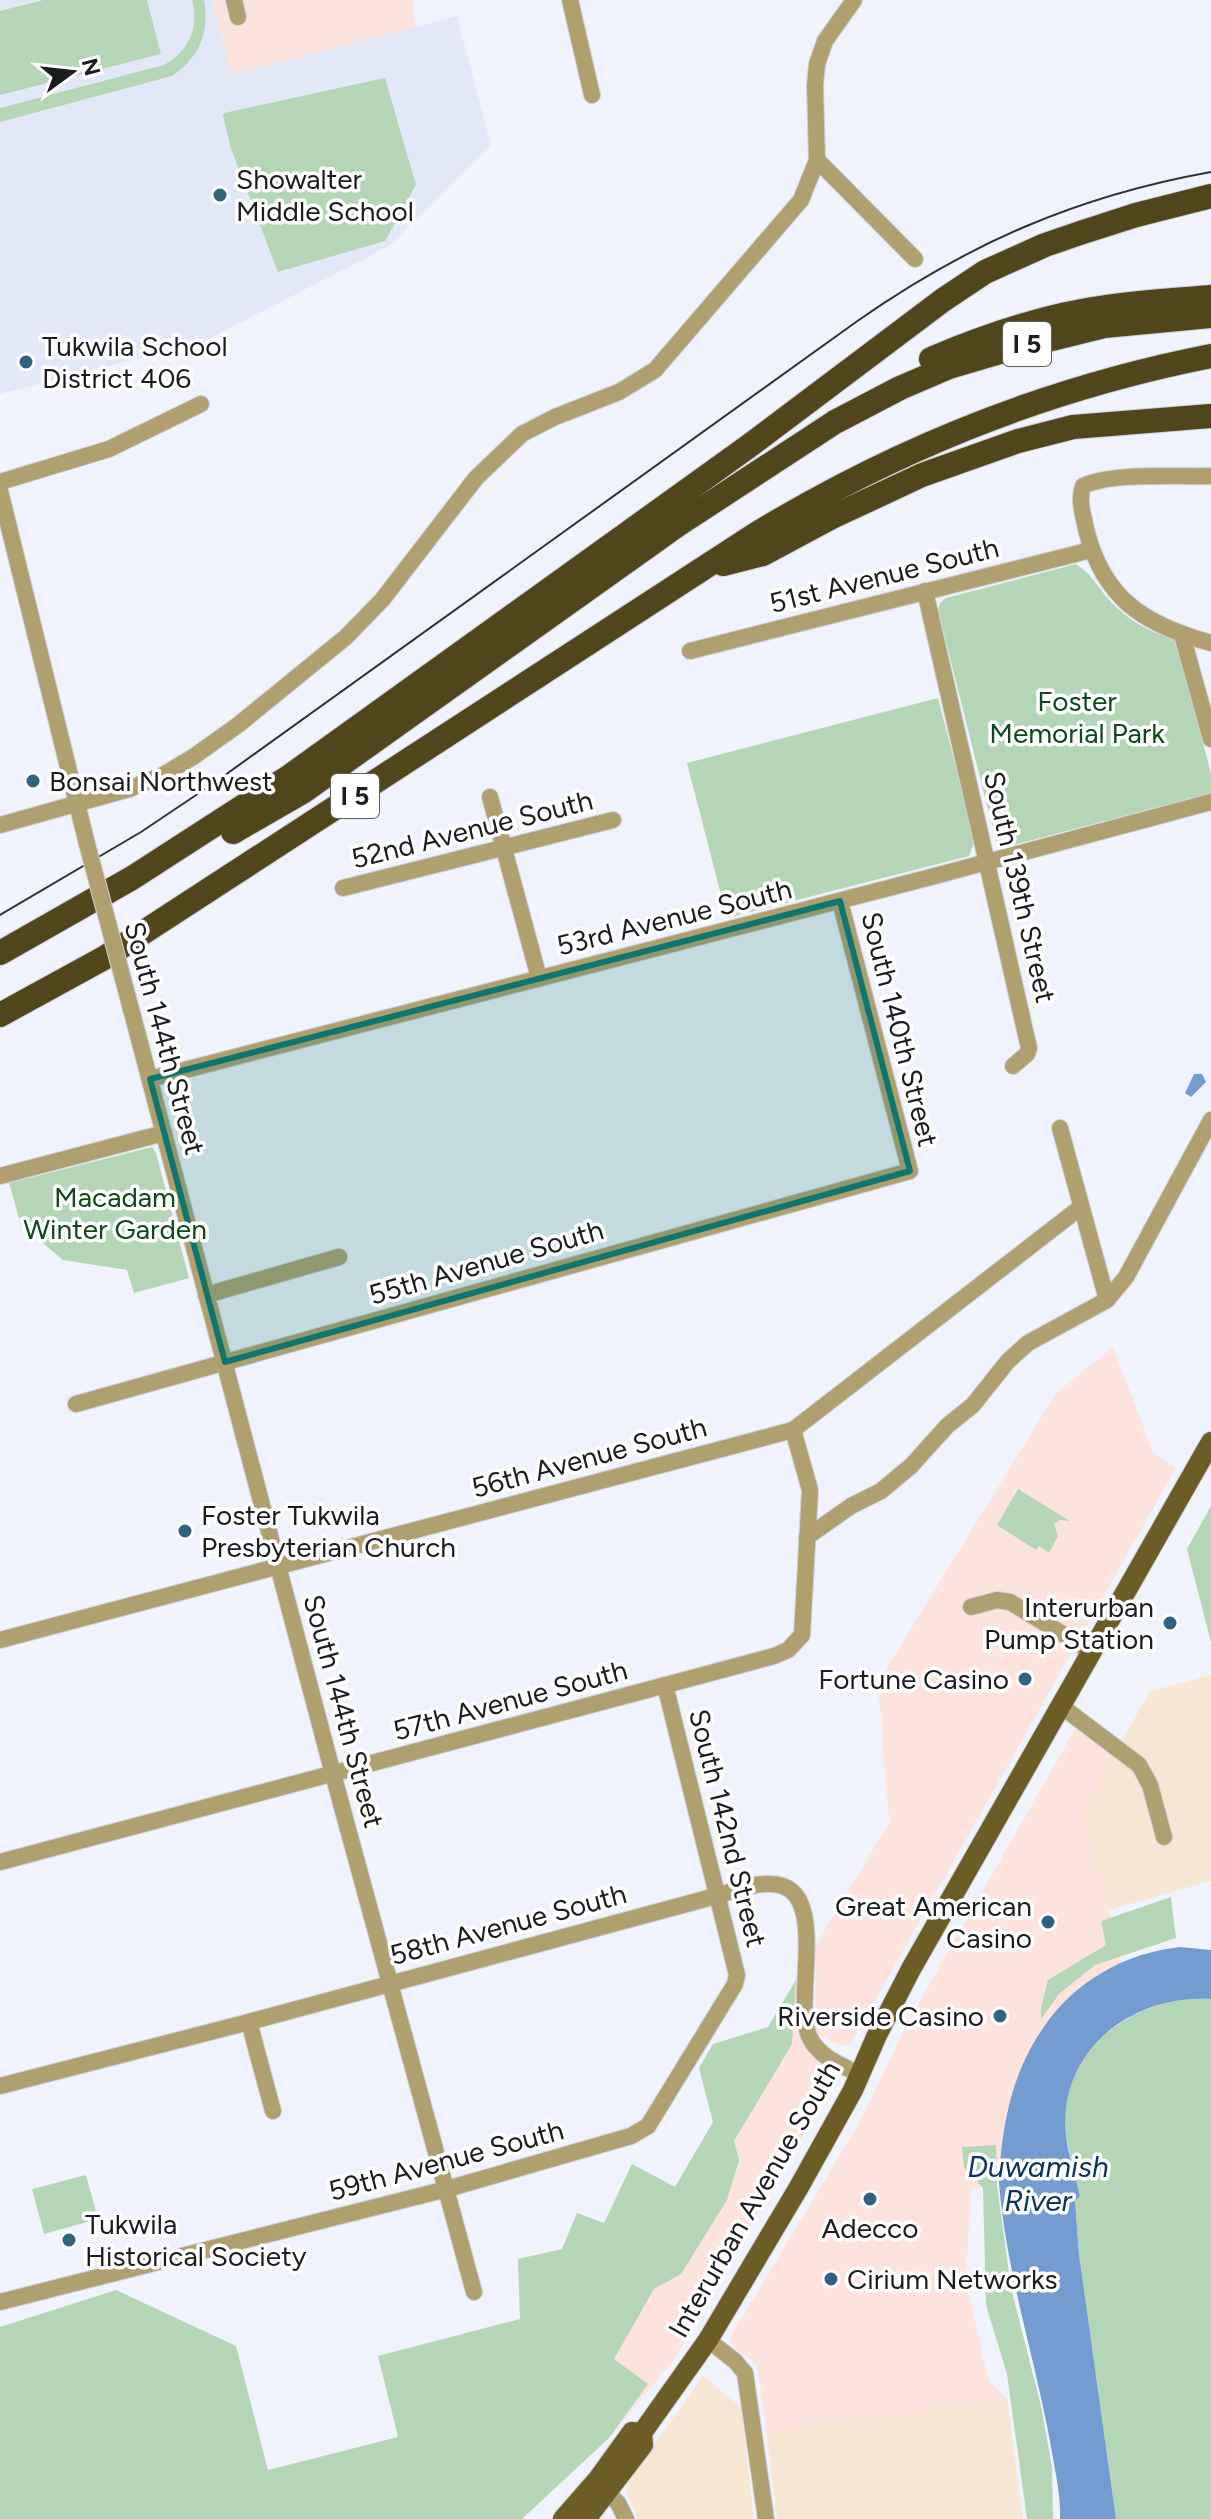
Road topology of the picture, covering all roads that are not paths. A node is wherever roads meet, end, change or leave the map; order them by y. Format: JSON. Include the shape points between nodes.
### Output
{"nodes":[{"id":1,"x":234,"y":0,"type":"edge"},
{"id":2,"x":570,"y":0,"type":"edge"},
{"id":3,"x":854,"y":0,"type":"edge"},
{"id":4,"x":238,"y":17,"type":"dead end"},
{"id":5,"x":592,"y":95,"type":"dead end"},
{"id":6,"x":817,"y":160,"type":"junction"},
{"id":7,"x":1211,"y":196,"type":"edge"},
{"id":8,"x":1211,"y":213,"type":"edge"},
{"id":9,"x":915,"y":259,"type":"dead end"},
{"id":10,"x":1211,"y":297,"type":"edge"},
{"id":11,"x":1211,"y":316,"type":"edge"},
{"id":12,"x":883,"y":348,"type":"junction"},
{"id":13,"x":1211,"y":356,"type":"edge"},
{"id":14,"x":201,"y":404,"type":"dead end"},
{"id":15,"x":1211,"y":416,"type":"edge"},
{"id":16,"x":749,"y":446,"type":"junction"},
{"id":17,"x":1211,"y":476,"type":"edge"},
{"id":18,"x":0,"y":482,"type":"edge"},
{"id":19,"x":0,"y":491,"type":"edge"},
{"id":20,"x":1091,"y":550,"type":"junction"},
{"id":21,"x":706,"y":569,"type":"junction"},
{"id":22,"x":925,"y":591,"type":"junction"},
{"id":23,"x":1182,"y":635,"type":"junction"},
{"id":24,"x":1211,"y":643,"type":"edge"},
{"id":25,"x":690,"y":651,"type":"dead end"},
{"id":26,"x":1211,"y":738,"type":"edge"},
{"id":27,"x":490,"y":797,"type":"dead end"},
{"id":28,"x":1211,"y":802,"type":"edge"},
{"id":29,"x":77,"y":804,"type":"junction"},
{"id":30,"x":613,"y":820,"type":"dead end"},
{"id":31,"x":0,"y":825,"type":"edge"},
{"id":32,"x":503,"y":847,"type":"junction"},
{"id":33,"x":988,"y":862,"type":"junction"},
{"id":34,"x":132,"y":878,"type":"junction"},
{"id":35,"x":343,"y":888,"type":"dead end"},
{"id":36,"x":840,"y":901,"type":"junction"},
{"id":37,"x":0,"y":953,"type":"edge"},
{"id":38,"x":539,"y":978,"type":"junction"},
{"id":39,"x":0,"y":1015,"type":"edge"},
{"id":40,"x":1013,"y":1066,"type":"dead end"},
{"id":41,"x":150,"y":1079,"type":"junction"},
{"id":42,"x":1211,"y":1120,"type":"edge"},
{"id":43,"x":1060,"y":1128,"type":"dead end"},
{"id":44,"x":164,"y":1133,"type":"junction"},
{"id":45,"x":910,"y":1171,"type":"joint"},
{"id":46,"x":0,"y":1176,"type":"edge"},
{"id":47,"x":1081,"y":1207,"type":"junction"},
{"id":48,"x":339,"y":1257,"type":"dead end"},
{"id":49,"x":206,"y":1295,"type":"junction"},
{"id":50,"x":1107,"y":1300,"type":"junction"},
{"id":51,"x":225,"y":1362,"type":"junction"},
{"id":52,"x":76,"y":1404,"type":"dead end"},
{"id":53,"x":793,"y":1430,"type":"junction"},
{"id":54,"x":1211,"y":1442,"type":"edge"},
{"id":55,"x":807,"y":1537,"type":"junction"},
{"id":56,"x":279,"y":1565,"type":"junction"},
{"id":57,"x":971,"y":1607,"type":"dead end"},
{"id":58,"x":0,"y":1640,"type":"edge"},
{"id":59,"x":1092,"y":1652,"type":"junction"},
{"id":60,"x":665,"y":1685,"type":"junction"},
{"id":61,"x":1061,"y":1706,"type":"junction"},
{"id":62,"x":333,"y":1774,"type":"junction"},
{"id":63,"x":1164,"y":1837,"type":"dead end"},
{"id":64,"x":0,"y":1862,"type":"edge"},
{"id":65,"x":716,"y":1896,"type":"junction"},
{"id":66,"x":391,"y":1982,"type":"junction"},
{"id":67,"x":735,"y":1984,"type":"joint"},
{"id":68,"x":249,"y":2022,"type":"junction"},
{"id":69,"x":859,"y":2074,"type":"junction"},
{"id":70,"x":0,"y":2086,"type":"edge"},
{"id":71,"x":273,"y":2111,"type":"dead end"},
{"id":72,"x":447,"y":2189,"type":"junction"},
{"id":73,"x":474,"y":2292,"type":"dead end"},
{"id":74,"x":0,"y":2302,"type":"edge"},
{"id":75,"x":708,"y":2340,"type":"junction"},
{"id":76,"x":642,"y":2433,"type":"junction"},
{"id":77,"x":608,"y":2493,"type":"junction"},
{"id":78,"x":563,"y":2519,"type":"edge"},
{"id":79,"x":586,"y":2519,"type":"edge"},
{"id":80,"x":626,"y":2519,"type":"edge"},
{"id":81,"x":766,"y":2519,"type":"edge"}],
"edges":[{"from":1,"to":4,"type":"street"},
{"from":2,"to":5,"type":"street"},
{"from":3,"to":6,"type":"street","via":[[825,41],[817,64]]},
{"from":6,"to":9,"type":"street"},
{"from":6,"to":29,"type":"street","via":[[801,200],[655,370],[619,392],[522,434],[476,478],[355,628],[238,725],[163,775]]},
{"from":7,"to":12,"type":"highway","via":[[1080,233],[985,272]]},
{"from":8,"to":12,"type":"highway","number":"I 5","via":[[1117,237],[1027,269]]},
{"from":10,"to":16,"type":"highway","via":[[1105,307],[1000,332],[891,377],[802,428]]},
{"from":11,"to":34,"type":"highway","number":"I 5","via":[[1104,326],[1027,344],[949,367],[853,412],[679,524],[304,791],[240,829]]},
{"from":12,"to":16,"type":"highway","number":"I 5"},
{"from":13,"to":21,"type":"highway","number":"I 5","via":[[1121,375],[989,418],[816,498]]},
{"from":14,"to":18,"type":"street","via":[[109,449]]},
{"from":15,"to":21,"type":"highway","via":[[1073,427],[1018,441],[922,475],[763,554]]},
{"from":16,"to":34,"type":"highway","number":"I 5","via":[[290,776]]},
{"from":17,"to":20,"type":"street","via":[[1132,477],[1083,486],[1079,498]]},
{"from":19,"to":29,"type":"street","name":"South 144th Street"},
{"from":20,"to":22,"type":"street","name":"51st Avenue South"},
{"from":20,"to":23,"type":"street","via":[[1108,582],[1134,612]]},
{"from":21,"to":39,"type":"highway","number":"I 5","via":[[104,958]]},
{"from":22,"to":25,"type":"street","name":"51st Avenue South"},
{"from":22,"to":33,"type":"street","name":"South 139th Street"},
{"from":23,"to":24,"type":"street"},
{"from":23,"to":26,"type":"street"},
{"from":27,"to":32,"type":"street"},
{"from":28,"to":33,"type":"street","name":"53rd Avenue South"},
{"from":29,"to":31,"type":"street"},
{"from":29,"to":41,"type":"street","name":"South 144th Street","bridge":true},
{"from":30,"to":32,"type":"street","name":"52nd Avenue South"},
{"from":32,"to":35,"type":"street","name":"52nd Avenue South"},
{"from":32,"to":38,"type":"street"},
{"from":33,"to":36,"type":"street","name":"53rd Avenue South"},
{"from":33,"to":40,"type":"street","name":"South 139th Street","via":[[1029,1048]]},
{"from":34,"to":37,"type":"highway","number":"I 5"},
{"from":36,"to":38,"type":"street","name":"53rd Avenue South"},
{"from":36,"to":45,"type":"street","name":"South 140th Street"},
{"from":38,"to":41,"type":"street","name":"53rd Avenue South"},
{"from":41,"to":44,"type":"street","name":"South 144th Street"},
{"from":42,"to":50,"type":"street","via":[[1126,1277]]},
{"from":43,"to":47,"type":"street"},
{"from":44,"to":46,"type":"street"},
{"from":44,"to":49,"type":"street","name":"South 144th Street"},
{"from":45,"to":51,"type":"street","name":"55th Avenue South"},
{"from":47,"to":50,"type":"street"},
{"from":47,"to":53,"type":"street","name":"56th Avenue South"},
{"from":48,"to":49,"type":"street"},
{"from":49,"to":51,"type":"street","name":"South 144th Street"},
{"from":50,"to":55,"type":"street","via":[[1028,1343],[911,1466]]},
{"from":51,"to":52,"type":"street","name":"55th Avenue South"},
{"from":51,"to":56,"type":"street","name":"South 144th Street"},
{"from":53,"to":55,"type":"street","via":[[810,1490]]},
{"from":53,"to":56,"type":"street","name":"56th Avenue South"},
{"from":54,"to":59,"type":"main road","name":"Interurban Avenue South"},
{"from":55,"to":60,"type":"street","name":"57th Avenue South","via":[[804,1627],[797,1642],[774,1656]]},
{"from":56,"to":58,"type":"street","name":"56th Avenue South"},
{"from":56,"to":62,"type":"street","name":"South 144th Street"},
{"from":57,"to":59,"type":"street","via":[[1010,1602]]},
{"from":59,"to":61,"type":"main road","name":"Interurban Avenue South"},
{"from":60,"to":62,"type":"street","name":"57th Avenue South"},
{"from":60,"to":65,"type":"street","name":"South 142nd Street"},
{"from":61,"to":63,"type":"street","via":[[1139,1765]]},
{"from":61,"to":69,"type":"main road","name":"Interurban Avenue South","via":[[911,1969]]},
{"from":62,"to":64,"type":"street","name":"57th Avenue South"},
{"from":62,"to":66,"type":"street","name":"South 144th Street"},
{"from":65,"to":66,"type":"street","name":"58th Avenue South"},
{"from":65,"to":67,"type":"street","name":"South 142nd Street","via":[[736,1966]]},
{"from":65,"to":69,"type":"street","name":"58th Avenue South","via":[[763,1884],[782,1886],[799,1901],[807,1924],[803,2017],[810,2040],[825,2056]]},
{"from":66,"to":68,"type":"street","name":"58th Avenue South"},
{"from":66,"to":72,"type":"street","name":"South 144th Street"},
{"from":67,"to":72,"type":"street","name":"59th Avenue South","via":[[641,2132]]},
{"from":68,"to":70,"type":"street","name":"58th Avenue South"},
{"from":68,"to":71,"type":"street"},
{"from":69,"to":75,"type":"main road","name":"Interurban Avenue South","via":[[830,2134]]},
{"from":72,"to":73,"type":"street","name":"South 144th Street"},
{"from":72,"to":74,"type":"street","name":"59th Avenue South"},
{"from":75,"to":76,"type":"main road","name":"Interurban Avenue South"},
{"from":75,"to":81,"type":"street","via":[[745,2373]]},
{"from":76,"to":77,"type":"main road","name":"Interurban Avenue South","via":[[643,2445]]},
{"from":76,"to":78,"type":"main road","name":"Interurban Avenue South","via":[[632,2432]]},
{"from":77,"to":79,"type":"main road","name":"Interurban Avenue South"},
{"from":77,"to":80,"type":"street"}]}
